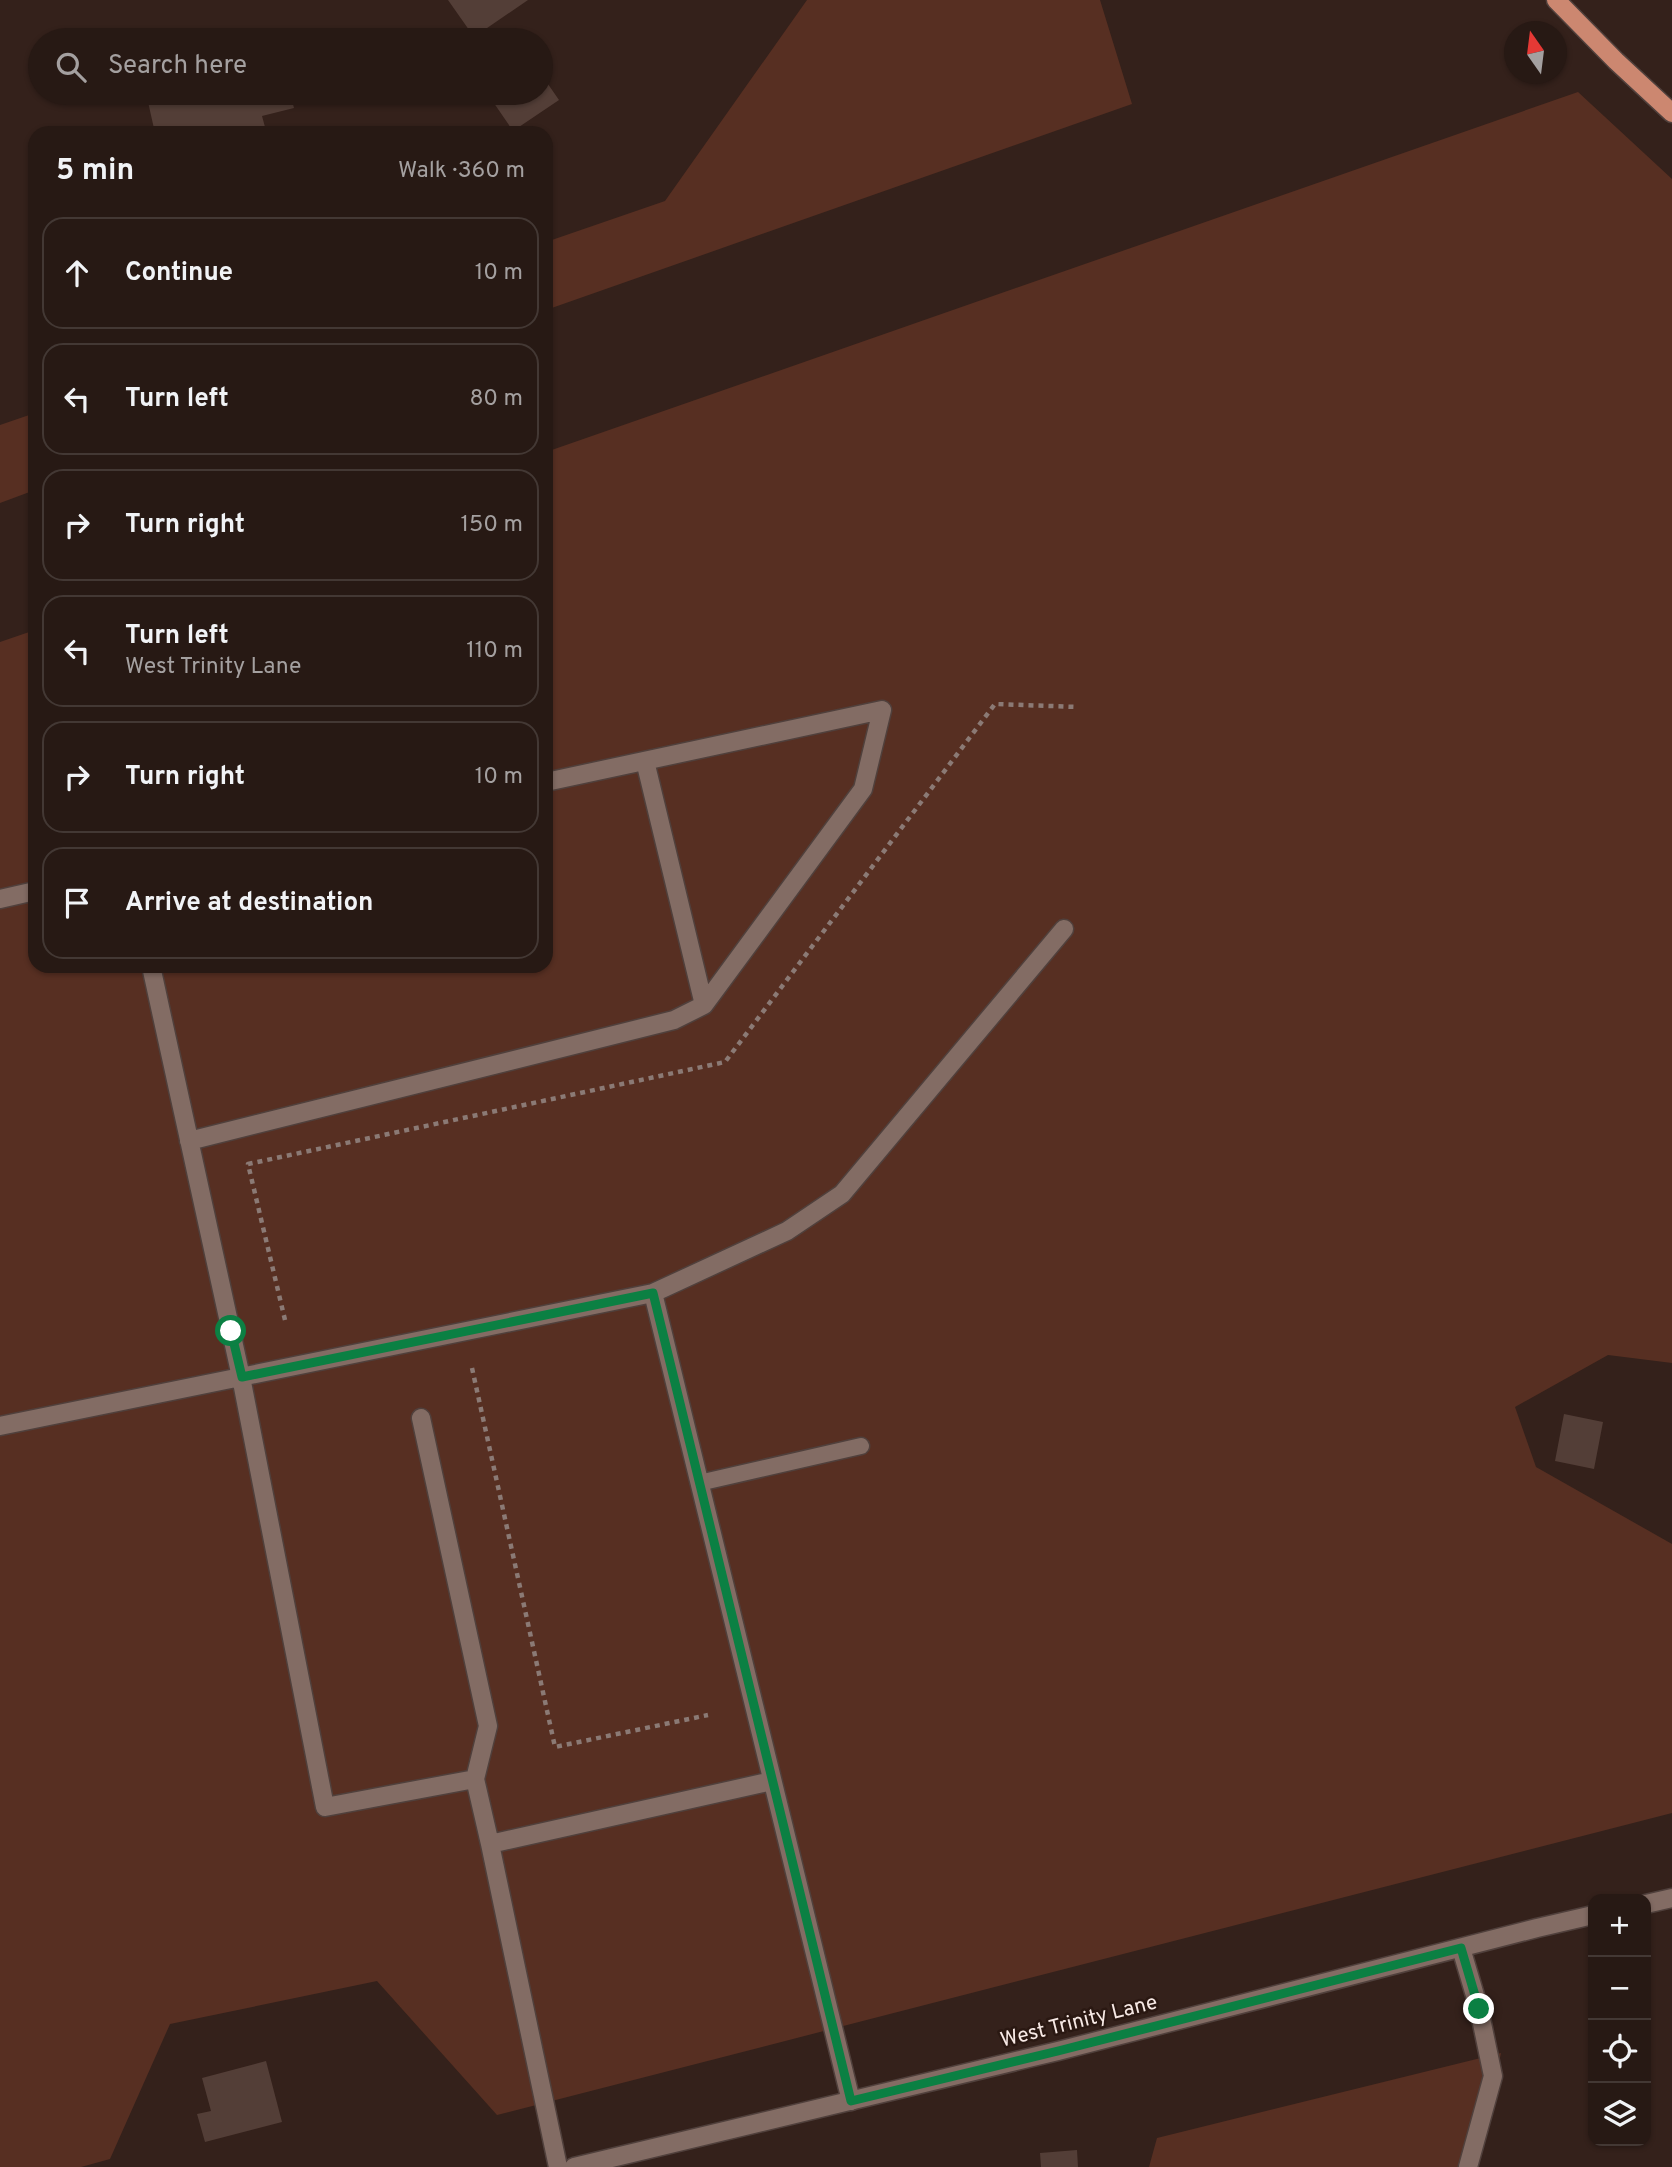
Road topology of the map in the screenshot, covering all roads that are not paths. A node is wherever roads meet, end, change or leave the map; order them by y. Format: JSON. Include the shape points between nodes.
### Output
{"nodes":[{"id":1,"x":1556,"y":0,"type":"edge"},
{"id":2,"x":1672,"y":113,"type":"edge"},
{"id":3,"x":646,"y":761,"type":"junction"},
{"id":4,"x":553,"y":781,"type":"edge"},
{"id":5,"x":28,"y":893,"type":"edge"},
{"id":6,"x":0,"y":899,"type":"edge"},
{"id":7,"x":1064,"y":929,"type":"dead end"},
{"id":8,"x":153,"y":973,"type":"edge"},
{"id":9,"x":704,"y":1004,"type":"junction"},
{"id":10,"x":189,"y":1141,"type":"junction"},
{"id":11,"x":653,"y":1293,"type":"junction"},
{"id":12,"x":242,"y":1377,"type":"junction"},
{"id":13,"x":421,"y":1418,"type":"dead end"},
{"id":14,"x":0,"y":1426,"type":"edge"},
{"id":15,"x":861,"y":1446,"type":"dead end"},
{"id":16,"x":699,"y":1483,"type":"junction"},
{"id":17,"x":475,"y":1779,"type":"junction"},
{"id":18,"x":772,"y":1781,"type":"junction"},
{"id":19,"x":489,"y":1844,"type":"junction"},
{"id":20,"x":1672,"y":1898,"type":"edge"},
{"id":21,"x":1651,"y":1903,"type":"edge"},
{"id":22,"x":1588,"y":1916,"type":"edge"},
{"id":23,"x":1461,"y":1948,"type":"junction"},
{"id":24,"x":851,"y":2101,"type":"junction"},
{"id":25,"x":558,"y":2167,"type":"edge"},
{"id":26,"x":574,"y":2167,"type":"edge"},
{"id":27,"x":1468,"y":2167,"type":"edge"}],
"edges":[{"from":1,"to":2,"type":"main road"},
{"from":3,"to":4,"type":"street"},
{"from":3,"to":9,"type":"street"},
{"from":3,"to":9,"type":"street","via":[[882,710],[863,789]]},
{"from":5,"to":6,"type":"street"},
{"from":7,"to":11,"type":"street","via":[[842,1194],[788,1231]]},
{"from":8,"to":10,"type":"street"},
{"from":9,"to":10,"type":"street","via":[[674,1020]]},
{"from":10,"to":12,"type":"street"},
{"from":11,"to":12,"type":"street"},
{"from":11,"to":16,"type":"street"},
{"from":12,"to":14,"type":"street"},
{"from":12,"to":17,"type":"street","via":[[324,1807]]},
{"from":13,"to":17,"type":"street","via":[[488,1726]]},
{"from":15,"to":16,"type":"lane"},
{"from":16,"to":18,"type":"street"},
{"from":17,"to":19,"type":"street"},
{"from":18,"to":19,"type":"street"},
{"from":18,"to":24,"type":"street"},
{"from":19,"to":25,"type":"street"},
{"from":20,"to":21,"type":"street"},
{"from":22,"to":23,"type":"street","name":"West Trinity Lane"},
{"from":23,"to":24,"type":"street","name":"West Trinity Lane"},
{"from":23,"to":27,"type":"street","via":[[1493,2076]]},
{"from":24,"to":26,"type":"street","name":"West Trinity Lane"}]}
